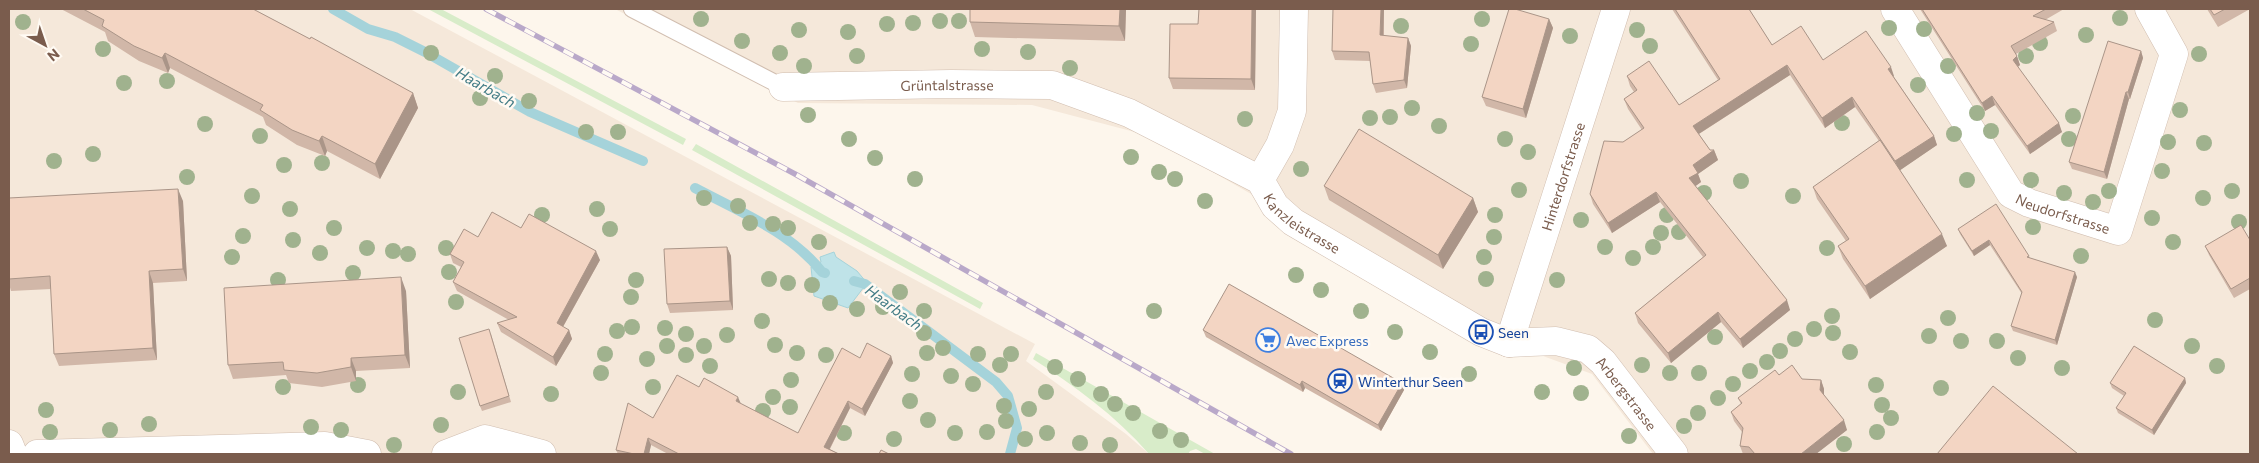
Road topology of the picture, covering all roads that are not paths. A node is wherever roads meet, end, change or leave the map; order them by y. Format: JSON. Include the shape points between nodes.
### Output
{"nodes":[{"id":1,"x":632,"y":9,"type":"edge"},
{"id":2,"x":1294,"y":9,"type":"edge"},
{"id":3,"x":1616,"y":9,"type":"edge"},
{"id":4,"x":1895,"y":9,"type":"edge"},
{"id":5,"x":2149,"y":9,"type":"edge"},
{"id":6,"x":783,"y":87,"type":"joint"},
{"id":7,"x":1260,"y":180,"type":"junction"},
{"id":8,"x":1509,"y":343,"type":"junction"},
{"id":9,"x":9,"y":444,"type":"edge"},
{"id":10,"x":13,"y":454,"type":"edge"},
{"id":11,"x":38,"y":454,"type":"edge"},
{"id":12,"x":367,"y":454,"type":"edge"},
{"id":13,"x":446,"y":454,"type":"edge"},
{"id":14,"x":542,"y":454,"type":"edge"},
{"id":15,"x":1674,"y":454,"type":"edge"}],
"edges":[{"from":1,"to":6,"type":"lane","name":"Grüntalstrasse"},
{"from":2,"to":7,"type":"street","name":"Kanzleistrasse","via":[[1292,111],[1280,145]]},
{"from":3,"to":8,"type":"street","name":"Hinterdorfstrasse"},
{"from":4,"to":5,"type":"street","name":"Neudorfstrasse","via":[[2011,194],[2118,232],[2174,54]]},
{"from":6,"to":7,"type":"street","name":"Grüntalstrasse","via":[[1052,85],[1129,113]]},
{"from":7,"to":8,"type":"street","name":"Kanzleistrasse","via":[[1275,206],[1293,222],[1482,332]]},
{"from":8,"to":15,"type":"street","name":"Arbergstrasse","via":[[1556,341],[1588,349],[1602,362]]},
{"from":9,"to":10,"type":"street"},
{"from":11,"to":12,"type":"street","via":[[325,446]]},
{"from":13,"to":14,"type":"street","via":[[485,439]]}]}
